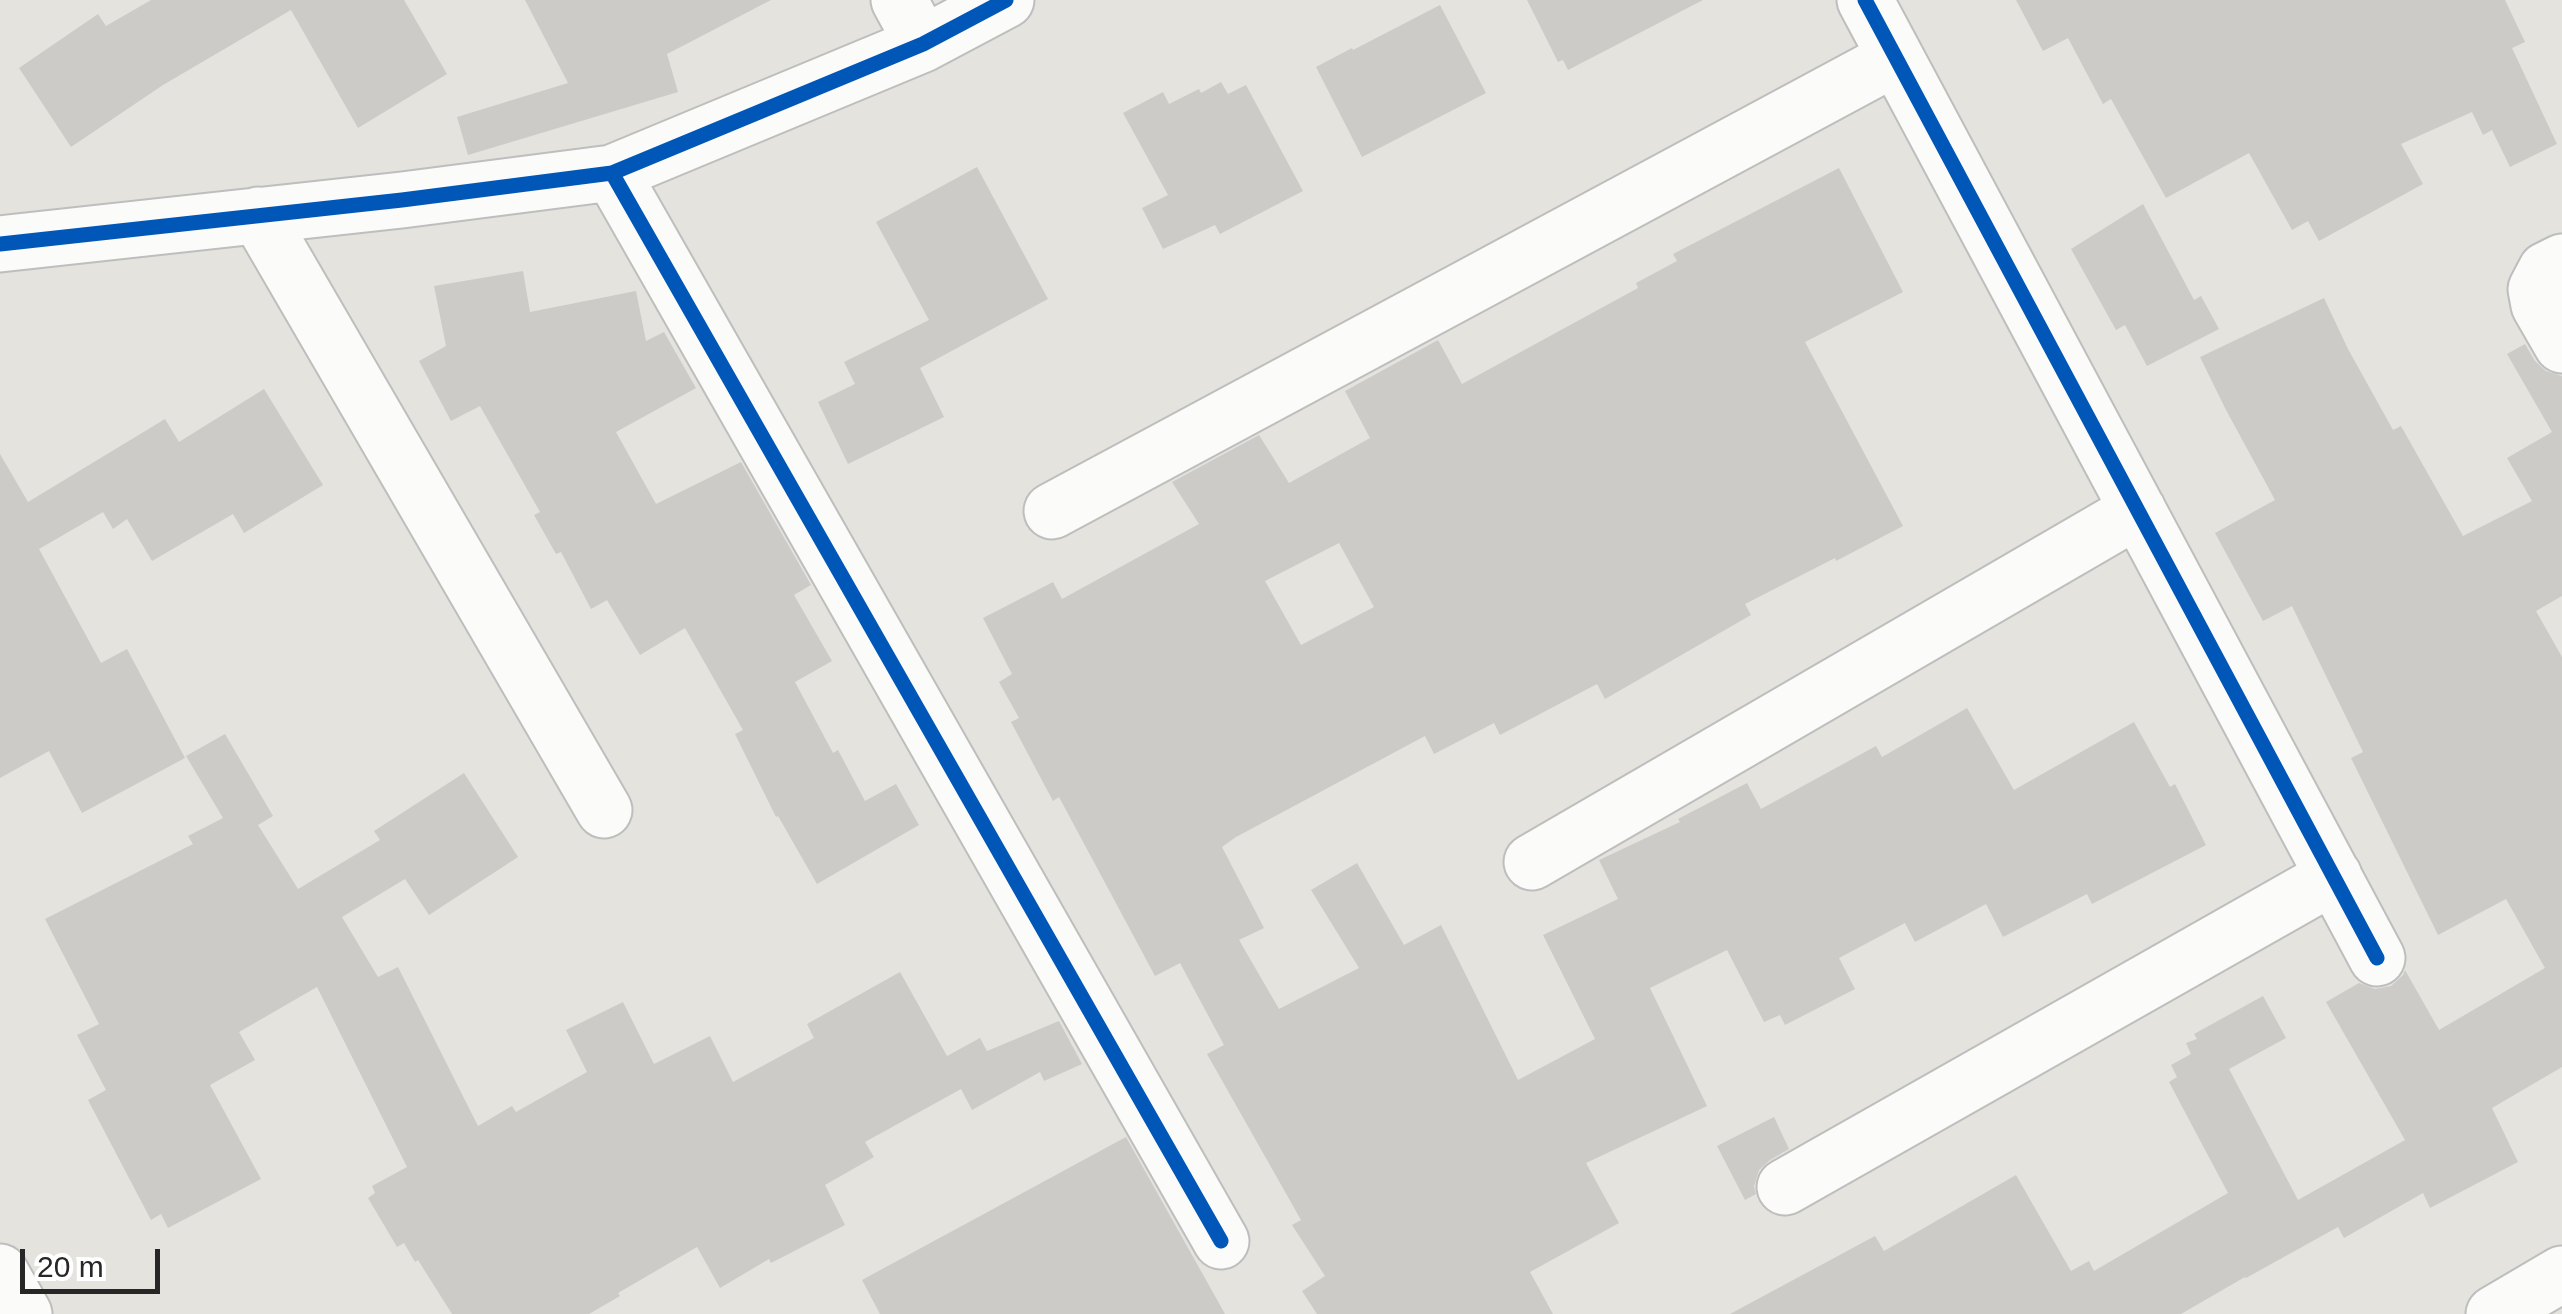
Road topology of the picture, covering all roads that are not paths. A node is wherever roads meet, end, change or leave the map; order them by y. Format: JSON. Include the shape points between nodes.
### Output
{"nodes":[{"id":1,"x":1006,"y":0,"type":"edge"},
{"id":2,"x":1865,"y":0,"type":"edge"},
{"id":3,"x":911,"y":22,"type":"edge"},
{"id":4,"x":1895,"y":58,"type":"junction"},
{"id":5,"x":612,"y":172,"type":"junction"},
{"id":6,"x":258,"y":216,"type":"junction"},
{"id":7,"x":0,"y":244,"type":"edge"},
{"id":8,"x":2562,"y":262,"type":"edge"},
{"id":9,"x":2562,"y":345,"type":"edge"},
{"id":10,"x":1052,"y":510,"type":"dead end"},
{"id":11,"x":2138,"y":510,"type":"junction"},
{"id":12,"x":604,"y":810,"type":"dead end"},
{"id":13,"x":1532,"y":862,"type":"dead end"},
{"id":14,"x":2334,"y":876,"type":"junction"},
{"id":15,"x":2377,"y":958,"type":"dead end"},
{"id":16,"x":1784,"y":1187,"type":"dead end"},
{"id":17,"x":1221,"y":1242,"type":"dead end"},
{"id":18,"x":0,"y":1272,"type":"edge"},
{"id":19,"x":2562,"y":1274,"type":"edge"},
{"id":20,"x":24,"y":1314,"type":"edge"},
{"id":21,"x":2494,"y":1314,"type":"edge"}],
"edges":[{"from":1,"to":3,"type":"street"},
{"from":2,"to":4,"type":"street"},
{"from":3,"to":5,"type":"street"},
{"from":4,"to":10,"type":"street"},
{"from":4,"to":11,"type":"street"},
{"from":5,"to":6,"type":"street"},
{"from":5,"to":17,"type":"street"},
{"from":6,"to":7,"type":"street"},
{"from":6,"to":12,"type":"street"},
{"from":8,"to":9,"type":"street","via":[[2546,270],[2536,289]]},
{"from":11,"to":13,"type":"street"},
{"from":11,"to":14,"type":"street"},
{"from":14,"to":15,"type":"street"},
{"from":14,"to":16,"type":"street"},
{"from":18,"to":20,"type":"street"},
{"from":19,"to":21,"type":"street"}]}
